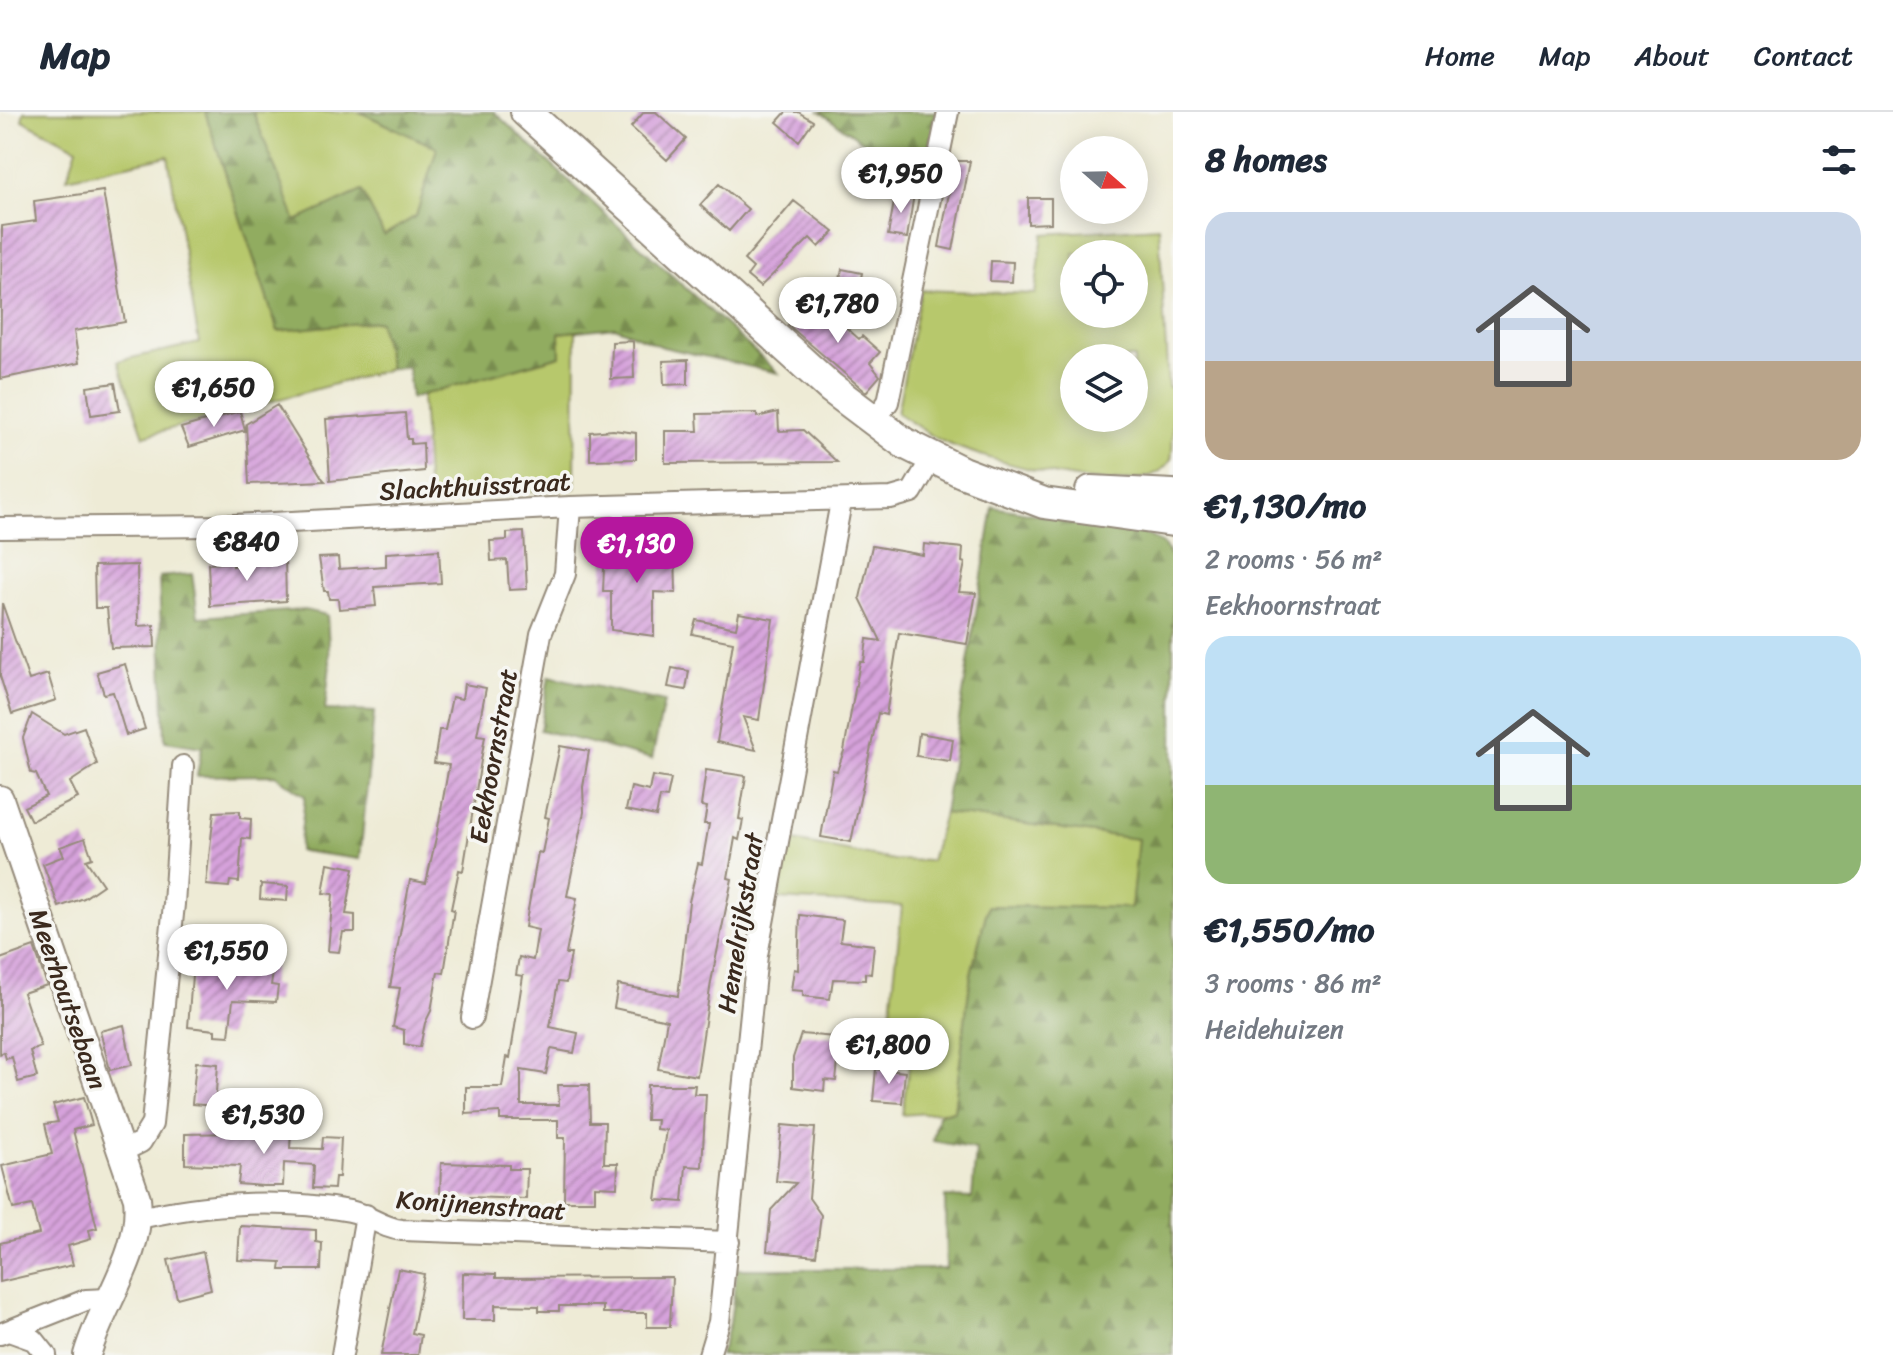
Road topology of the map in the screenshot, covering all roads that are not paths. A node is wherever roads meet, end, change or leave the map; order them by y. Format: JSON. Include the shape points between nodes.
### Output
{"nodes":[{"id":1,"x":526,"y":112,"type":"edge"},
{"id":2,"x":948,"y":112,"type":"edge"},
{"id":3,"x":873,"y":422,"type":"junction"},
{"id":4,"x":932,"y":458,"type":"junction"},
{"id":5,"x":1018,"y":490,"type":"junction"},
{"id":6,"x":1173,"y":495,"type":"edge"},
{"id":7,"x":841,"y":502,"type":"junction"},
{"id":8,"x":570,"y":507,"type":"junction"},
{"id":9,"x":1173,"y":521,"type":"edge"},
{"id":10,"x":0,"y":528,"type":"edge"},
{"id":11,"x":183,"y":766,"type":"dead end"},
{"id":12,"x":0,"y":799,"type":"edge"},
{"id":13,"x":472,"y":1018,"type":"dead end"},
{"id":14,"x":121,"y":1152,"type":"junction"},
{"id":15,"x":366,"y":1215,"type":"junction"},
{"id":16,"x":139,"y":1218,"type":"junction"},
{"id":17,"x":729,"y":1242,"type":"junction"},
{"id":18,"x":108,"y":1299,"type":"junction"},
{"id":19,"x":5,"y":1333,"type":"edge"},
{"id":20,"x":46,"y":1355,"type":"edge"},
{"id":21,"x":87,"y":1355,"type":"edge"},
{"id":22,"x":342,"y":1355,"type":"edge"},
{"id":23,"x":709,"y":1355,"type":"edge"}],
"edges":[{"from":1,"to":3,"type":"main road"},
{"from":2,"to":3,"type":"street","via":[[888,402]]},
{"from":3,"to":4,"type":"main road"},
{"from":4,"to":5,"type":"main road"},
{"from":4,"to":7,"type":"street","name":"Slachthuisstraat","via":[[912,492],[902,497]]},
{"from":5,"to":6,"type":"main road"},
{"from":5,"to":9,"type":"main road","via":[[1044,503]]},
{"from":7,"to":8,"type":"street","name":"Slachthuisstraat"},
{"from":7,"to":17,"type":"street","name":"Hemelrijkstraat","via":[[757,955]]},
{"from":8,"to":10,"type":"street","name":"Slachthuisstraat","via":[[216,526]]},
{"from":8,"to":13,"type":"street","name":"Eekhoornstraat","via":[[565,574],[541,634]]},
{"from":11,"to":14,"type":"street","via":[[152,1124],[141,1142]]},
{"from":12,"to":14,"type":"street","name":"Meerhoutsebaan"},
{"from":14,"to":16,"type":"street","name":"Meerhoutsebaan"},
{"from":15,"to":16,"type":"street","name":"Konijnenstraat","via":[[221,1204]]},
{"from":15,"to":17,"type":"street","name":"Konijnenstraat","via":[[402,1230]]},
{"from":15,"to":22,"type":"street"},
{"from":16,"to":18,"type":"street","via":[[135,1242]]},
{"from":17,"to":23,"type":"street","name":"Hemelrijkstraat","via":[[719,1322]]},
{"from":18,"to":19,"type":"street","via":[[86,1300]]},
{"from":18,"to":21,"type":"street"},
{"from":19,"to":20,"type":"street","via":[[34,1340]]}]}
